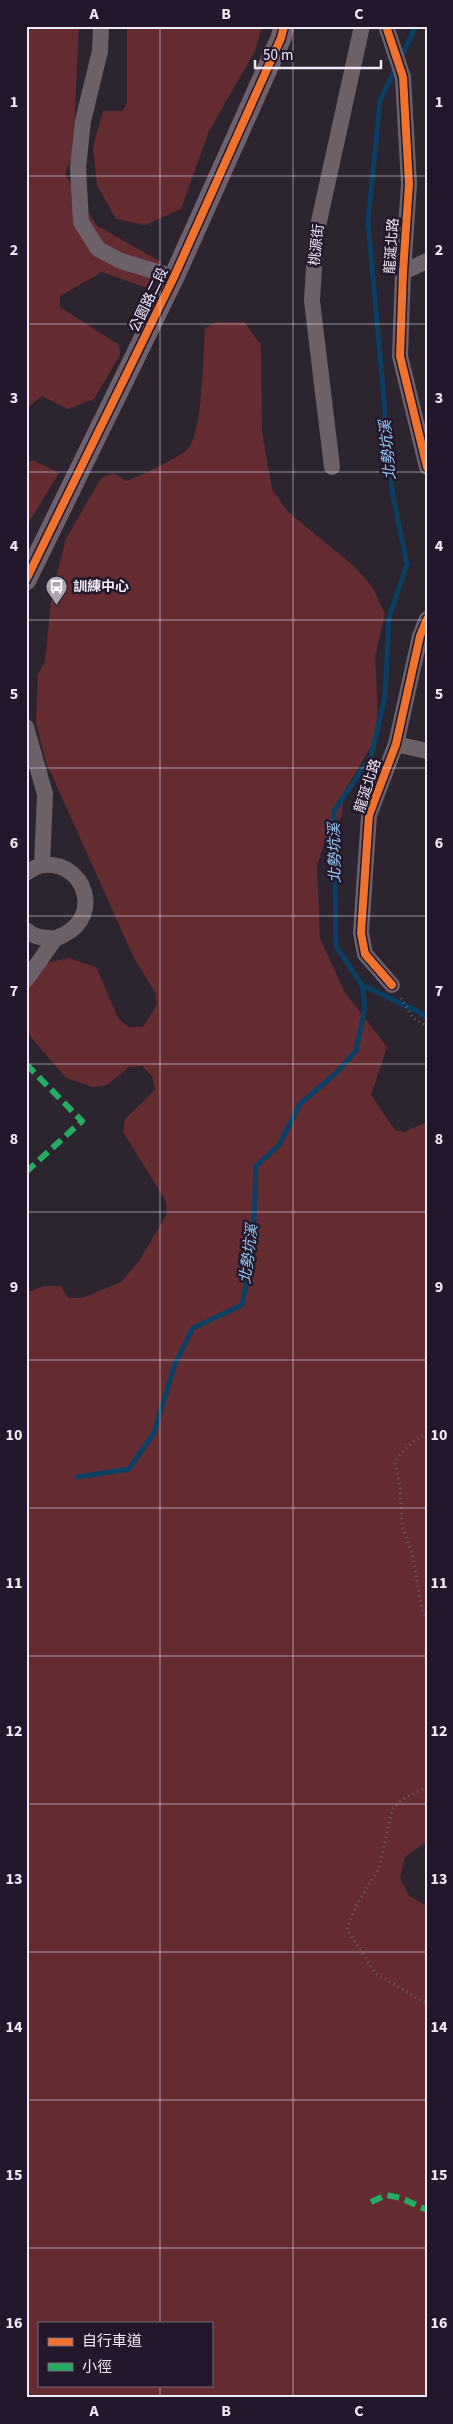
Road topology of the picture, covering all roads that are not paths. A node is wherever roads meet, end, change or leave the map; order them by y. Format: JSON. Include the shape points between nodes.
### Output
{"nodes":[{"id":1,"x":101,"y":26,"type":"edge"},
{"id":2,"x":284,"y":26,"type":"edge"},
{"id":3,"x":362,"y":26,"type":"edge"},
{"id":4,"x":386,"y":26,"type":"edge"},
{"id":5,"x":427,"y":261,"type":"edge"},
{"id":6,"x":403,"y":272,"type":"junction"},
{"id":7,"x":174,"y":276,"type":"junction"},
{"id":8,"x":332,"y":467,"type":"dead end"},
{"id":9,"x":427,"y":467,"type":"edge"},
{"id":10,"x":26,"y":580,"type":"edge"},
{"id":11,"x":427,"y":619,"type":"edge"},
{"id":12,"x":26,"y":726,"type":"edge"},
{"id":13,"x":396,"y":744,"type":"junction"},
{"id":14,"x":427,"y":751,"type":"edge"},
{"id":15,"x":42,"y":865,"type":"junction"},
{"id":16,"x":26,"y":873,"type":"edge"},
{"id":17,"x":26,"y":930,"type":"edge"},
{"id":18,"x":55,"y":939,"type":"junction"},
{"id":19,"x":26,"y":980,"type":"edge"},
{"id":20,"x":392,"y":986,"type":"road end"}],
"edges":[{"from":1,"to":7,"type":"street","via":[[100,51],[83,121],[78,168],[81,222],[98,249],[121,261]]},
{"from":2,"to":7,"type":"main road","name":"公園路二段"},
{"from":3,"to":8,"type":"street","name":"桃源街","via":[[316,235],[312,301]]},
{"from":4,"to":6,"type":"street","name":"龍涎北路","via":[[403,77],[409,184]]},
{"from":5,"to":6,"type":"street","name":"龍涎北路"},
{"from":6,"to":9,"type":"street","name":"龍涎北路","via":[[400,356]]},
{"from":7,"to":10,"type":"main road","name":"公園路二段"},
{"from":11,"to":13,"type":"street","name":"龍涎北路","via":[[420,636]]},
{"from":12,"to":15,"type":"street","via":[[45,794]]},
{"from":13,"to":14,"type":"street"},
{"from":13,"to":20,"type":"street","name":"龍涎北路","via":[[369,815],[361,932],[365,954]]},
{"from":15,"to":16,"type":"street"},
{"from":15,"to":18,"type":"street","via":[[66,868],[82,884],[86,907],[76,928]]},
{"from":17,"to":18,"type":"street","via":[[32,936]]},
{"from":18,"to":19,"type":"street"}]}
